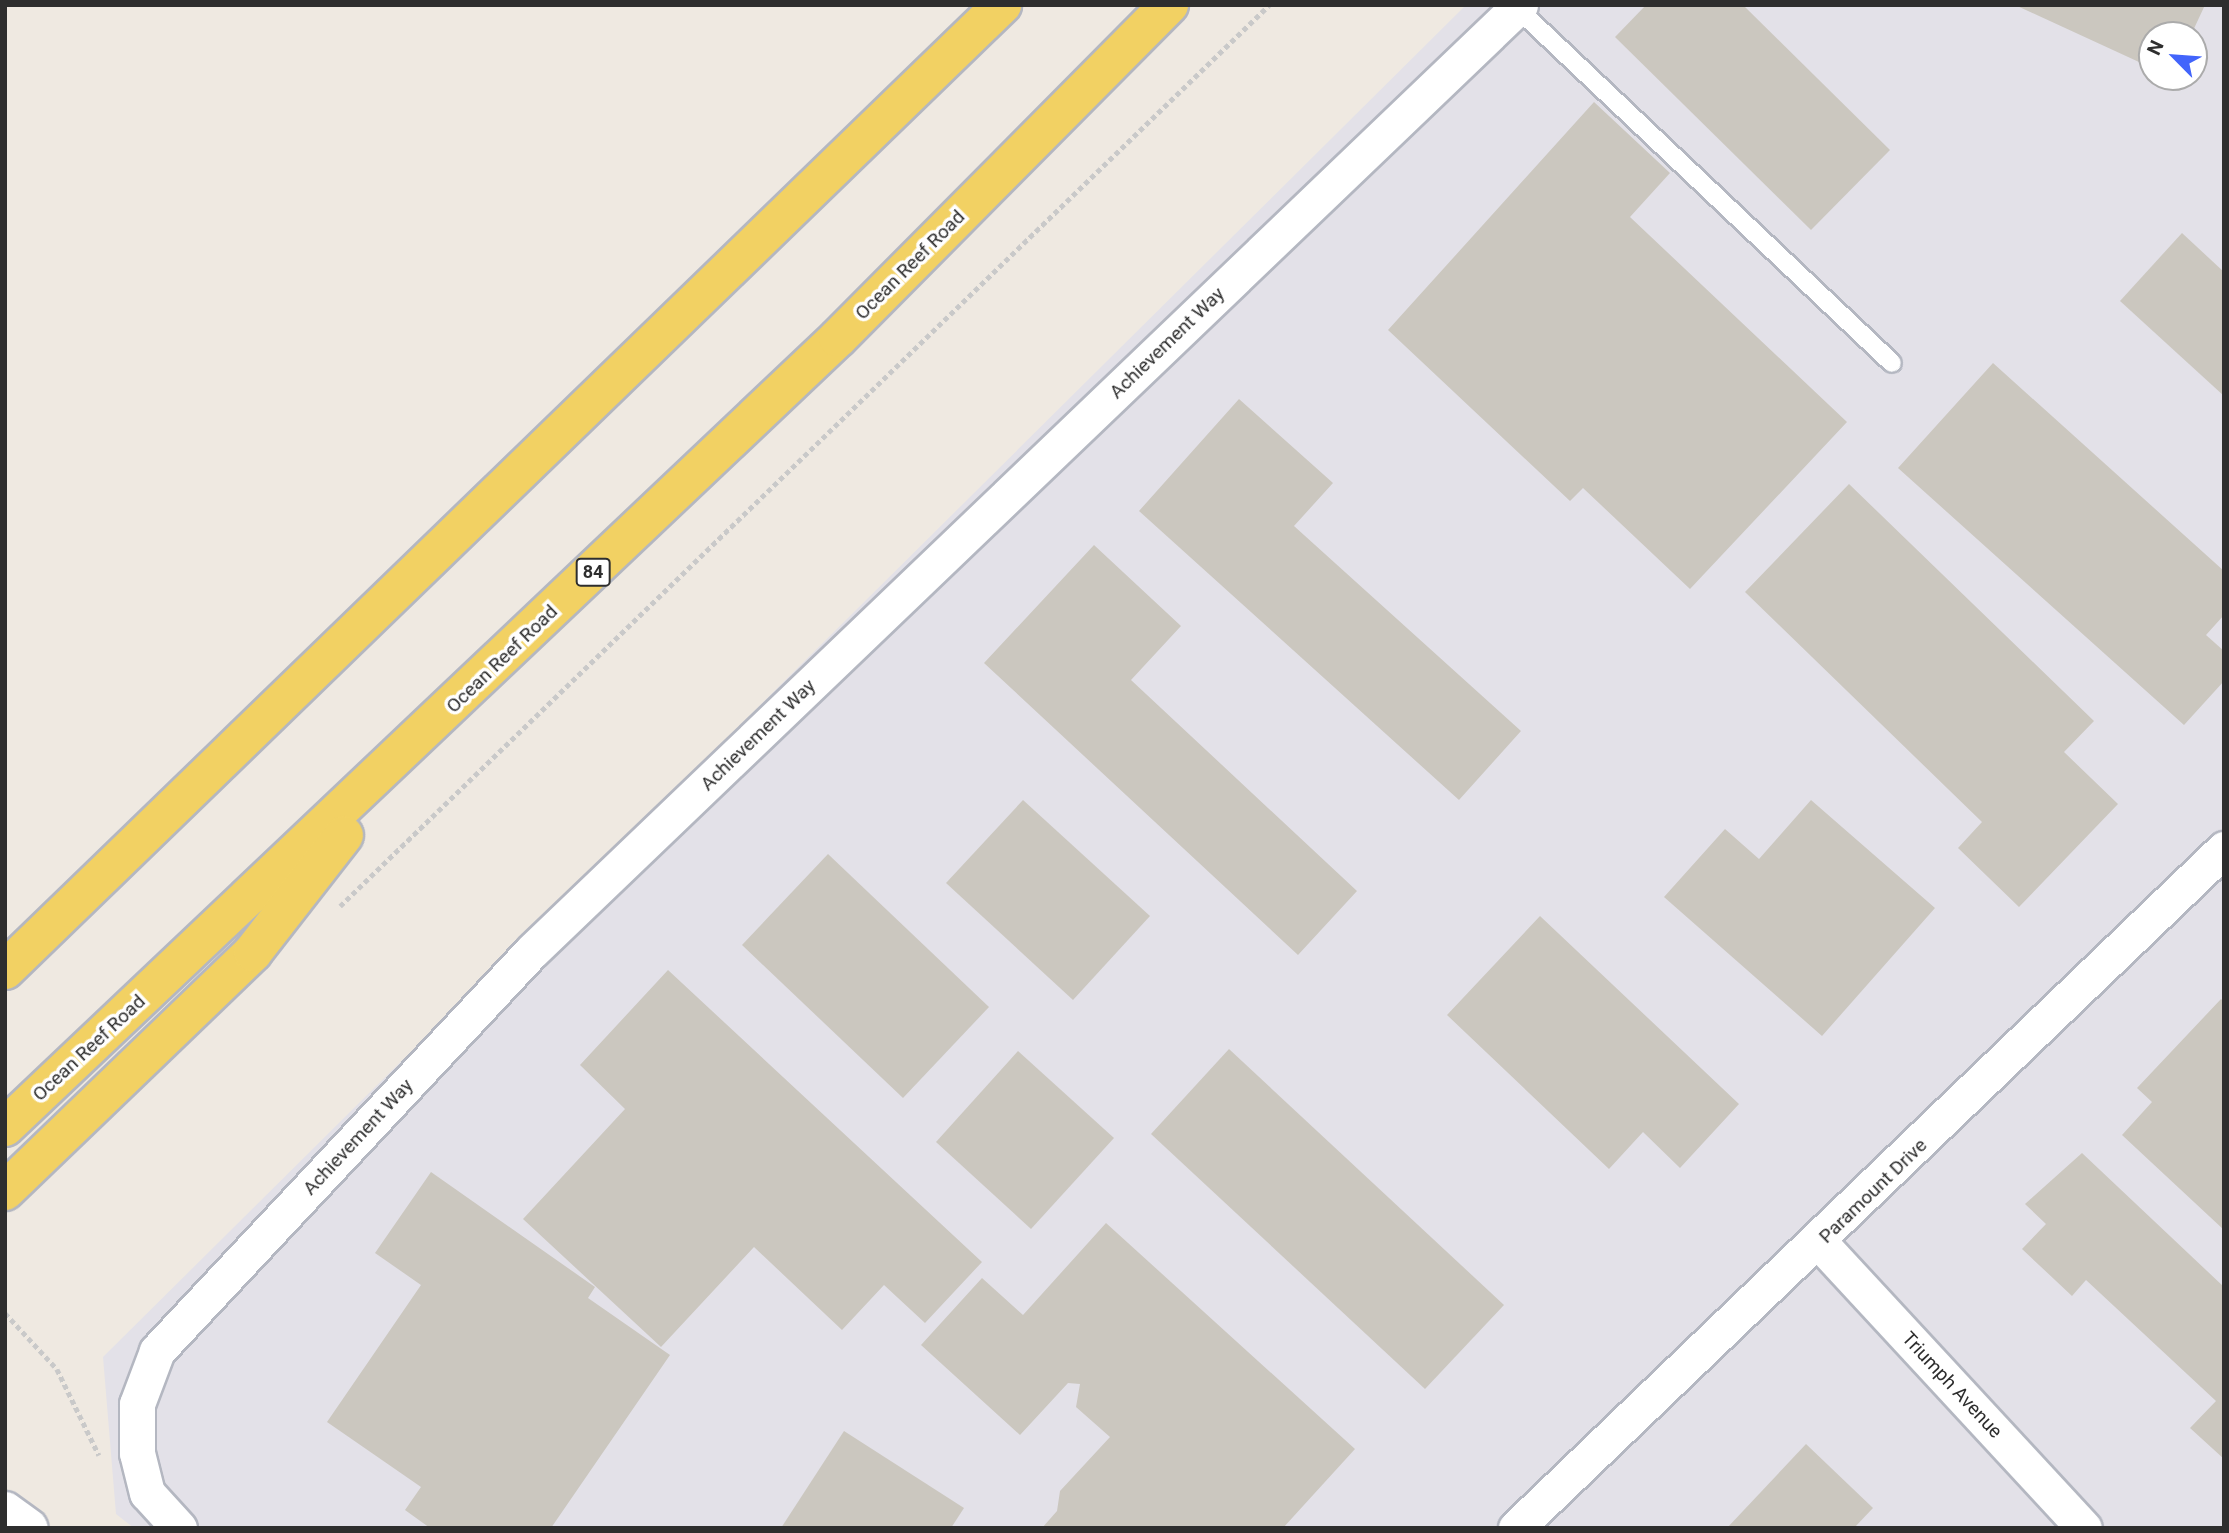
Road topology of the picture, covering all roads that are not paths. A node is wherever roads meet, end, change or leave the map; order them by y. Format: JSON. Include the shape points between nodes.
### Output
{"nodes":[{"id":1,"x":1002,"y":5,"type":"edge"},
{"id":2,"x":1169,"y":5,"type":"edge"},
{"id":3,"x":1518,"y":6,"type":"edge"},
{"id":4,"x":1892,"y":363,"type":"dead end"},
{"id":5,"x":416,"y":741,"type":"junction"},
{"id":6,"x":2224,"y":849,"type":"edge"},
{"id":7,"x":5,"y":971,"type":"edge"},
{"id":8,"x":5,"y":1127,"type":"edge"},
{"id":9,"x":5,"y":1191,"type":"edge"},
{"id":10,"x":1820,"y":1243,"type":"junction"},
{"id":11,"x":5,"y":1511,"type":"edge"},
{"id":12,"x":28,"y":1528,"type":"edge"},
{"id":13,"x":178,"y":1528,"type":"edge"},
{"id":14,"x":1516,"y":1528,"type":"edge"},
{"id":15,"x":2084,"y":1528,"type":"edge"}],
"edges":[{"from":1,"to":7,"type":"main road"},
{"from":2,"to":5,"type":"main road","name":"Ocean Reef Road","number":"84","via":[[838,338]]},
{"from":3,"to":4,"type":"lane"},
{"from":3,"to":13,"type":"street","name":"Achievement Way","via":[[532,951],[157,1351],[137,1404],[137,1453],[147,1493]]},
{"from":5,"to":8,"type":"main road","name":"Ocean Reef Road","number":"84"},
{"from":5,"to":9,"type":"main road","via":[[253,953]]},
{"from":6,"to":10,"type":"street","name":"Paramount Drive"},
{"from":10,"to":14,"type":"street","name":"Paramount Drive"},
{"from":10,"to":15,"type":"street","name":"Triumph Avenue"},
{"from":11,"to":12,"type":"main road"}]}
